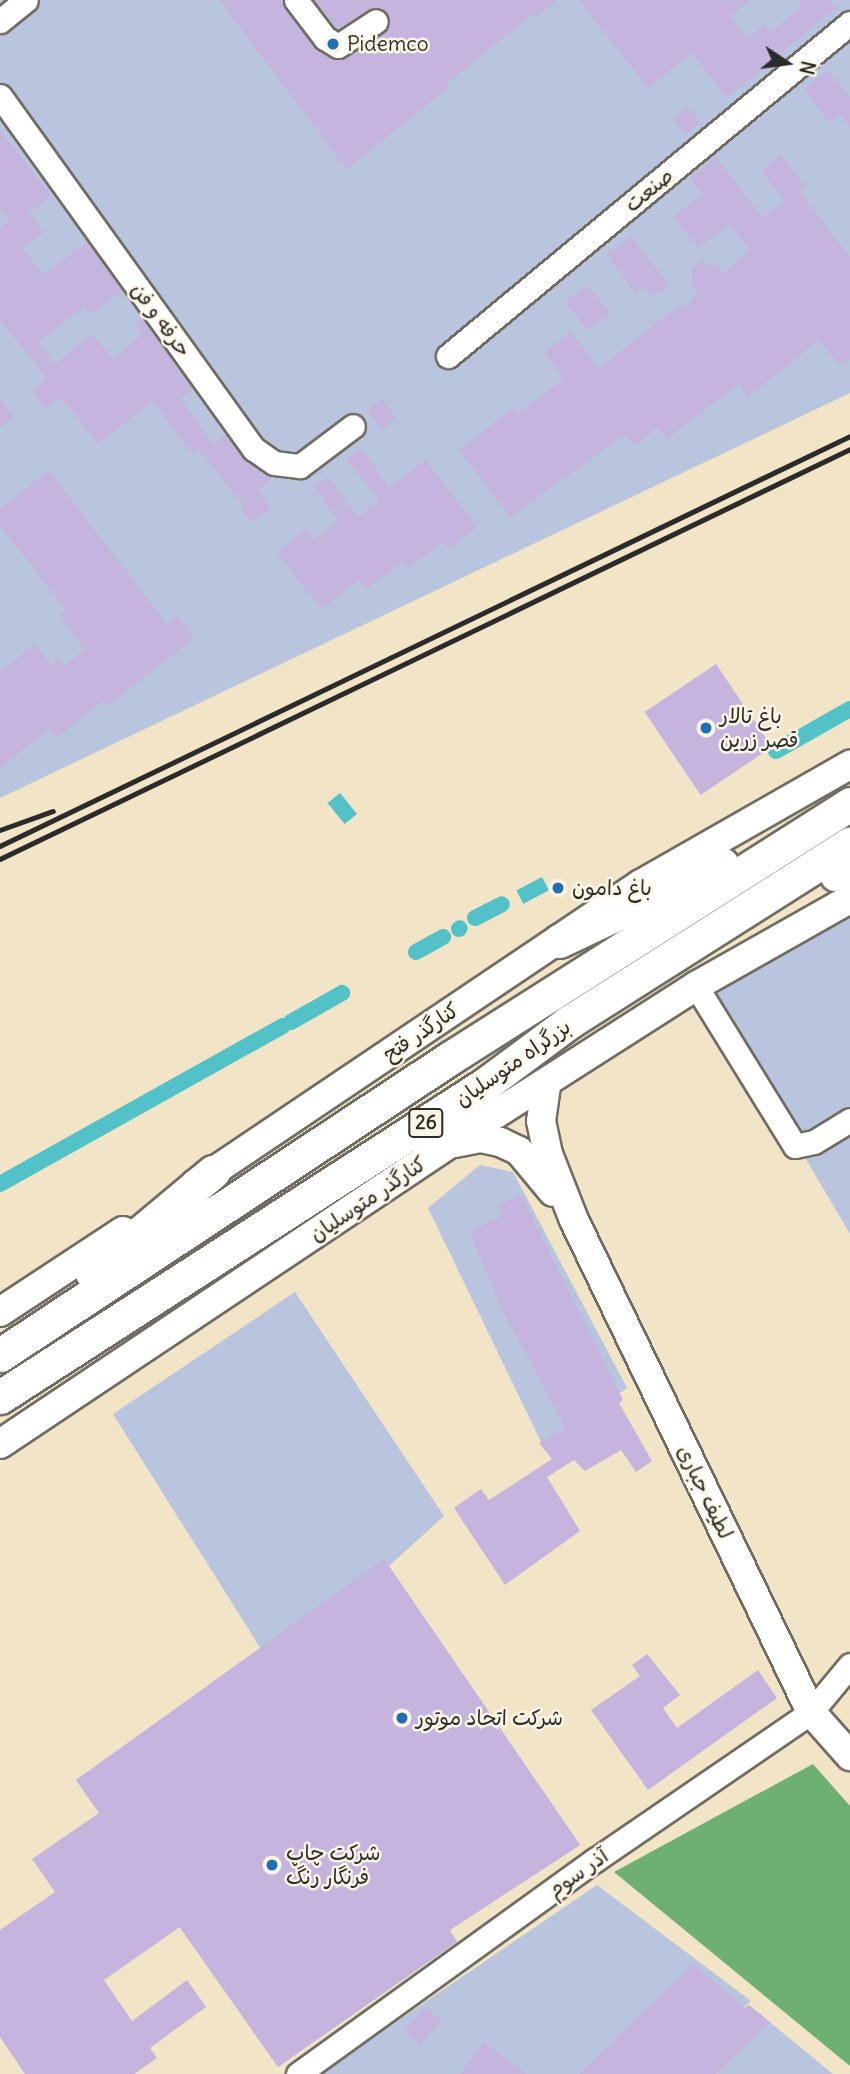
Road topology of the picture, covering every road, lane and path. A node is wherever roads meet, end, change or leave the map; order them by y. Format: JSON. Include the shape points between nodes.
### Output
{"nodes":[{"id":1,"x":26,"y":0,"type":"edge"},
{"id":2,"x":296,"y":0,"type":"edge"},
{"id":3,"x":376,"y":21,"type":"dead end"},
{"id":4,"x":0,"y":22,"type":"edge"},
{"id":5,"x":850,"y":23,"type":"edge"},
{"id":6,"x":0,"y":96,"type":"edge"},
{"id":7,"x":448,"y":356,"type":"dead end"},
{"id":8,"x":352,"y":426,"type":"dead end"},
{"id":9,"x":843,"y":768,"type":"edge"},
{"id":10,"x":840,"y":810,"type":"edge"},
{"id":11,"x":850,"y":844,"type":"edge"},
{"id":12,"x":845,"y":882,"type":"edge"},
{"id":13,"x":559,"y":941,"type":"junction"},
{"id":14,"x":696,"y":986,"type":"junction"},
{"id":15,"x":487,"y":1083,"type":"junction"},
{"id":16,"x":546,"y":1086,"type":"junction"},
{"id":17,"x":850,"y":1120,"type":"edge"},
{"id":18,"x":449,"y":1144,"type":"junction"},
{"id":19,"x":213,"y":1172,"type":"junction"},
{"id":20,"x":574,"y":1220,"type":"junction"},
{"id":21,"x":0,"y":1312,"type":"edge"},
{"id":22,"x":0,"y":1337,"type":"edge"},
{"id":23,"x":0,"y":1355,"type":"edge"},
{"id":24,"x":0,"y":1397,"type":"edge"},
{"id":25,"x":0,"y":1444,"type":"edge"},
{"id":26,"x":850,"y":1665,"type":"edge"},
{"id":27,"x":811,"y":1712,"type":"junction"},
{"id":28,"x":850,"y":1756,"type":"edge"},
{"id":29,"x":298,"y":2074,"type":"edge"}],
"edges":[{"from":1,"to":4,"type":"street"},
{"from":2,"to":3,"type":"street","via":[[325,38],[338,46]]},
{"from":5,"to":7,"type":"street","name":"صنعت"},
{"from":6,"to":8,"type":"street","name":"حرفه و فن","via":[[254,449],[274,463],[300,467]]},
{"from":9,"to":13,"type":"main road","name":"کنارگذر فتح","via":[[641,884]]},
{"from":10,"to":13,"type":"highway"},
{"from":10,"to":23,"type":"highway","name":"بزرگراه متوسلیان","number":"26","via":[[392,1096]]},
{"from":11,"to":15,"type":"highway","name":"بزرگراه متوسلیان","number":"26","via":[[569,1022]]},
{"from":12,"to":14,"type":"main road","name":"کنارگذر متوسلیان"},
{"from":12,"to":15,"type":"highway","via":[[534,1063]]},
{"from":13,"to":19,"type":"main road","name":"کنارگذر فتح"},
{"from":14,"to":16,"type":"main road","name":"کنارگذر متوسلیان"},
{"from":14,"to":17,"type":"street","via":[[795,1146],[814,1142]]},
{"from":15,"to":24,"type":"highway","name":"بزرگراه متوسلیان","number":"26"},
{"from":16,"to":18,"type":"main road","name":"کنارگذر متوسلیان"},
{"from":16,"to":20,"type":"main road","via":[[541,1121],[548,1154]]},
{"from":18,"to":20,"type":"main road","via":[[481,1138],[519,1151]]},
{"from":18,"to":25,"type":"main road","name":"کنارگذر متوسلیان"},
{"from":19,"to":21,"type":"main road","name":"کنارگذر فتح"},
{"from":19,"to":22,"type":"highway","via":[[89,1275]]},
{"from":20,"to":27,"type":"main road","name":"لطیف جباری"},
{"from":26,"to":27,"type":"street","name":"آذر سوم"},
{"from":27,"to":28,"type":"main road","name":"لطیف جباری"},
{"from":27,"to":29,"type":"street","name":"آذر سوم","via":[[595,1860]]}]}
